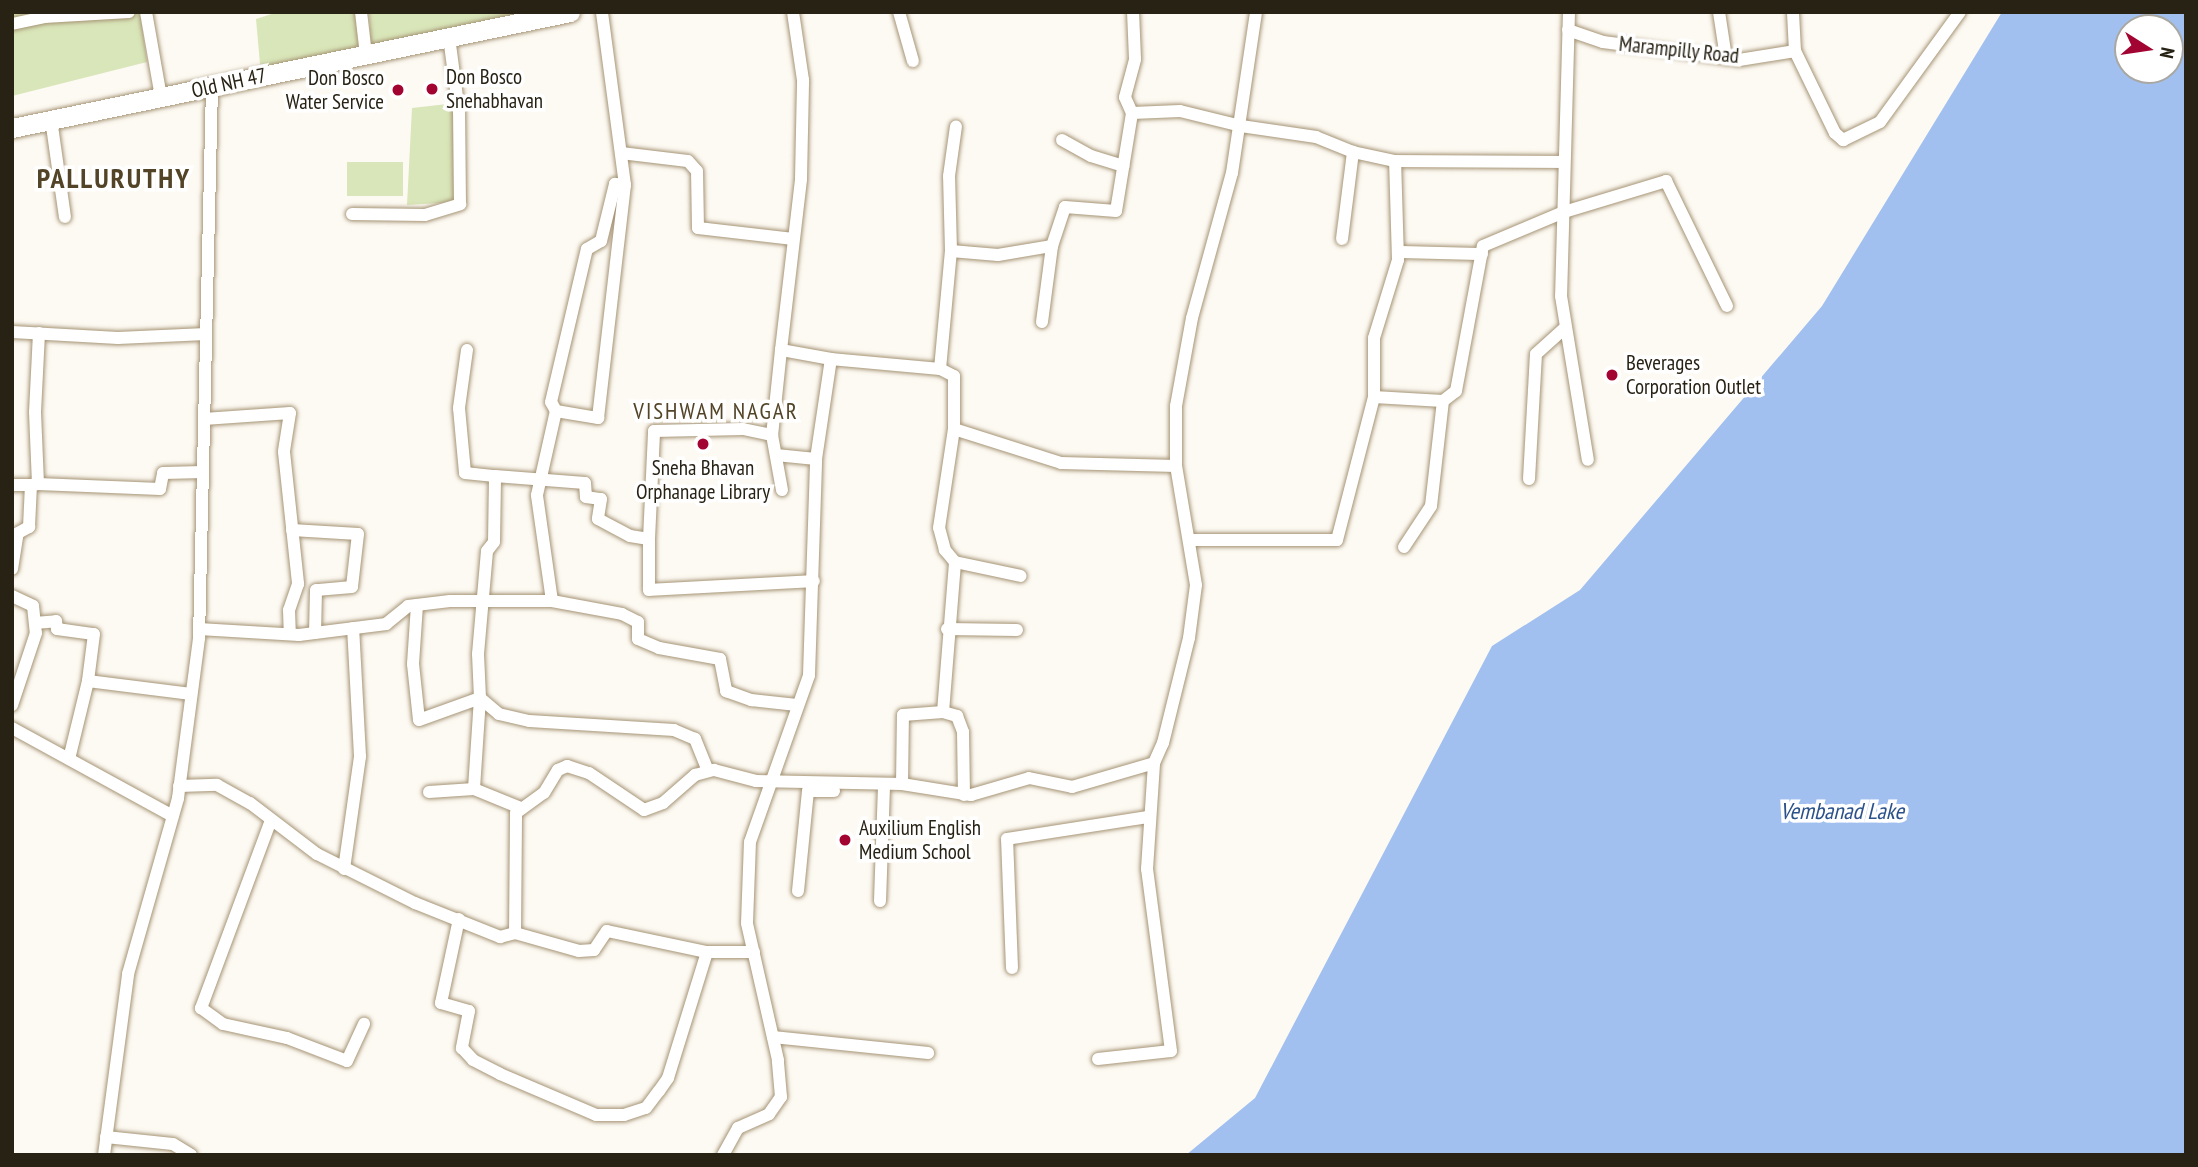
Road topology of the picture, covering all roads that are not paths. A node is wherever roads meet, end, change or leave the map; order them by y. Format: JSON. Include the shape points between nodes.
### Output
{"nodes":[{"id":1,"x":129,"y":12,"type":"edge"},
{"id":2,"x":146,"y":12,"type":"edge"},
{"id":3,"x":361,"y":12,"type":"edge"},
{"id":4,"x":570,"y":12,"type":"edge"},
{"id":5,"x":603,"y":12,"type":"edge"},
{"id":6,"x":793,"y":12,"type":"edge"},
{"id":7,"x":899,"y":12,"type":"edge"},
{"id":8,"x":1133,"y":12,"type":"edge"},
{"id":9,"x":1255,"y":12,"type":"edge"},
{"id":10,"x":1569,"y":12,"type":"edge"},
{"id":11,"x":1719,"y":12,"type":"edge"},
{"id":12,"x":1793,"y":12,"type":"edge"},
{"id":13,"x":1960,"y":12,"type":"edge"},
{"id":14,"x":12,"y":24,"type":"edge"},
{"id":15,"x":1567,"y":30,"type":"junction"},
{"id":16,"x":449,"y":37,"type":"junction"},
{"id":17,"x":1796,"y":51,"type":"junction"},
{"id":18,"x":366,"y":55,"type":"junction"},
{"id":19,"x":1726,"y":58,"type":"junction"},
{"id":20,"x":913,"y":61,"type":"dead end"},
{"id":21,"x":212,"y":86,"type":"junction"},
{"id":22,"x":161,"y":97,"type":"junction"},
{"id":23,"x":1132,"y":113,"type":"junction"},
{"id":24,"x":51,"y":120,"type":"junction"},
{"id":25,"x":956,"y":126,"type":"dead end"},
{"id":26,"x":1241,"y":126,"type":"junction"},
{"id":27,"x":12,"y":128,"type":"edge"},
{"id":28,"x":1062,"y":140,"type":"dead end"},
{"id":29,"x":1353,"y":152,"type":"junction"},
{"id":30,"x":621,"y":153,"type":"junction"},
{"id":31,"x":1395,"y":161,"type":"junction"},
{"id":32,"x":1564,"y":162,"type":"junction"},
{"id":33,"x":1123,"y":166,"type":"junction"},
{"id":34,"x":625,"y":185,"type":"junction"},
{"id":35,"x":1564,"y":212,"type":"junction"},
{"id":36,"x":352,"y":214,"type":"dead end"},
{"id":37,"x":65,"y":217,"type":"dead end"},
{"id":38,"x":793,"y":239,"type":"junction"},
{"id":39,"x":1342,"y":239,"type":"dead end"},
{"id":40,"x":1052,"y":246,"type":"junction"},
{"id":41,"x":951,"y":251,"type":"junction"},
{"id":42,"x":1398,"y":252,"type":"junction"},
{"id":43,"x":1482,"y":254,"type":"junction"},
{"id":44,"x":1727,"y":306,"type":"dead end"},
{"id":45,"x":1042,"y":322,"type":"dead end"},
{"id":46,"x":1564,"y":329,"type":"junction"},
{"id":47,"x":12,"y":332,"type":"edge"},
{"id":48,"x":39,"y":333,"type":"junction"},
{"id":49,"x":206,"y":334,"type":"junction"},
{"id":50,"x":467,"y":350,"type":"dead end"},
{"id":51,"x":781,"y":350,"type":"junction"},
{"id":52,"x":831,"y":359,"type":"junction"},
{"id":53,"x":940,"y":369,"type":"junction"},
{"id":54,"x":1374,"y":397,"type":"junction"},
{"id":55,"x":1443,"y":401,"type":"junction"},
{"id":56,"x":556,"y":411,"type":"junction"},
{"id":57,"x":204,"y":419,"type":"junction"},
{"id":58,"x":954,"y":429,"type":"junction"},
{"id":59,"x":772,"y":435,"type":"junction"},
{"id":60,"x":776,"y":455,"type":"junction"},
{"id":61,"x":816,"y":459,"type":"junction"},
{"id":62,"x":1588,"y":460,"type":"dead end"},
{"id":63,"x":1176,"y":466,"type":"junction"},
{"id":64,"x":203,"y":472,"type":"junction"},
{"id":65,"x":495,"y":476,"type":"junction"},
{"id":66,"x":1529,"y":479,"type":"dead end"},
{"id":67,"x":540,"y":481,"type":"junction"},
{"id":68,"x":12,"y":485,"type":"edge"},
{"id":69,"x":35,"y":485,"type":"junction"},
{"id":70,"x":782,"y":490,"type":"dead end"},
{"id":71,"x":292,"y":530,"type":"junction"},
{"id":72,"x":649,"y":538,"type":"junction"},
{"id":73,"x":1189,"y":540,"type":"junction"},
{"id":74,"x":1404,"y":547,"type":"dead end"},
{"id":75,"x":955,"y":562,"type":"junction"},
{"id":76,"x":12,"y":569,"type":"edge"},
{"id":77,"x":1021,"y":576,"type":"dead end"},
{"id":78,"x":814,"y":581,"type":"junction"},
{"id":79,"x":12,"y":596,"type":"edge"},
{"id":80,"x":484,"y":601,"type":"junction"},
{"id":81,"x":552,"y":601,"type":"junction"},
{"id":82,"x":417,"y":605,"type":"junction"},
{"id":83,"x":35,"y":624,"type":"junction"},
{"id":84,"x":354,"y":628,"type":"junction"},
{"id":85,"x":199,"y":629,"type":"junction"},
{"id":86,"x":947,"y":629,"type":"junction"},
{"id":87,"x":1017,"y":630,"type":"dead end"},
{"id":88,"x":315,"y":633,"type":"junction"},
{"id":89,"x":290,"y":634,"type":"junction"},
{"id":90,"x":88,"y":681,"type":"junction"},
{"id":91,"x":191,"y":694,"type":"junction"},
{"id":92,"x":480,"y":698,"type":"junction"},
{"id":93,"x":12,"y":705,"type":"edge"},
{"id":94,"x":797,"y":705,"type":"junction"},
{"id":95,"x":943,"y":712,"type":"junction"},
{"id":96,"x":12,"y":728,"type":"edge"},
{"id":97,"x":69,"y":759,"type":"junction"},
{"id":98,"x":1154,"y":762,"type":"junction"},
{"id":99,"x":708,"y":771,"type":"junction"},
{"id":100,"x":772,"y":779,"type":"junction"},
{"id":101,"x":902,"y":784,"type":"junction"},
{"id":102,"x":179,"y":786,"type":"junction"},
{"id":103,"x":883,"y":788,"type":"junction"},
{"id":104,"x":474,"y":789,"type":"junction"},
{"id":105,"x":429,"y":792,"type":"dead end"},
{"id":106,"x":964,"y":795,"type":"junction"},
{"id":107,"x":518,"y":807,"type":"junction"},
{"id":108,"x":173,"y":816,"type":"junction"},
{"id":109,"x":1148,"y":817,"type":"junction"},
{"id":110,"x":271,"y":820,"type":"junction"},
{"id":111,"x":344,"y":869,"type":"junction"},
{"id":112,"x":798,"y":891,"type":"dead end"},
{"id":113,"x":880,"y":901,"type":"dead end"},
{"id":114,"x":459,"y":919,"type":"junction"},
{"id":115,"x":515,"y":933,"type":"junction"},
{"id":116,"x":707,"y":952,"type":"junction"},
{"id":117,"x":754,"y":952,"type":"junction"},
{"id":118,"x":1012,"y":968,"type":"dead end"},
{"id":119,"x":364,"y":1024,"type":"dead end"},
{"id":120,"x":773,"y":1037,"type":"junction"},
{"id":121,"x":928,"y":1053,"type":"dead end"},
{"id":122,"x":1098,"y":1059,"type":"dead end"},
{"id":123,"x":106,"y":1137,"type":"junction"},
{"id":124,"x":100,"y":1154,"type":"edge"},
{"id":125,"x":191,"y":1155,"type":"edge"},
{"id":126,"x":723,"y":1155,"type":"edge"}],
"edges":[{"from":1,"to":14,"type":"street","via":[[44,17]]},
{"from":2,"to":22,"type":"street"},
{"from":3,"to":18,"type":"street"},
{"from":4,"to":16,"type":"main road","name":"Old NH 47"},
{"from":5,"to":30,"type":"street"},
{"from":6,"to":38,"type":"street","via":[[803,80],[801,179]]},
{"from":7,"to":20,"type":"street"},
{"from":8,"to":23,"type":"street","via":[[1135,59],[1125,97]]},
{"from":9,"to":26,"type":"street"},
{"from":10,"to":15,"type":"street"},
{"from":11,"to":19,"type":"street"},
{"from":12,"to":17,"type":"street"},
{"from":13,"to":17,"type":"street","via":[[1880,122],[1843,140],[1835,133]]},
{"from":15,"to":19,"type":"street","name":"Marampilly Road","via":[[1603,42]]},
{"from":15,"to":32,"type":"street"},
{"from":16,"to":18,"type":"main road","name":"Old NH 47"},
{"from":16,"to":36,"type":"street","via":[[459,112],[460,204],[425,215]]},
{"from":17,"to":19,"type":"street","name":"Marampilly Road"},
{"from":18,"to":21,"type":"main road","name":"Old NH 47"},
{"from":21,"to":22,"type":"main road","name":"Old NH 47"},
{"from":21,"to":49,"type":"street"},
{"from":22,"to":24,"type":"main road","name":"Old NH 47"},
{"from":23,"to":26,"type":"street","via":[[1180,111]]},
{"from":23,"to":33,"type":"street"},
{"from":24,"to":27,"type":"main road","name":"Old NH 47"},
{"from":24,"to":37,"type":"street"},
{"from":25,"to":41,"type":"street","via":[[949,176]]},
{"from":26,"to":29,"type":"street","via":[[1316,137]]},
{"from":26,"to":63,"type":"street","via":[[1192,318],[1177,406]]},
{"from":28,"to":33,"type":"street"},
{"from":29,"to":31,"type":"street"},
{"from":29,"to":39,"type":"street"},
{"from":30,"to":34,"type":"street"},
{"from":30,"to":38,"type":"street","via":[[688,161],[696,171],[698,228]]},
{"from":31,"to":32,"type":"street"},
{"from":31,"to":42,"type":"street"},
{"from":32,"to":35,"type":"street"},
{"from":33,"to":40,"type":"street","via":[[1116,211],[1065,207]]},
{"from":34,"to":56,"type":"street","via":[[615,184],[601,241],[587,249],[551,402]]},
{"from":34,"to":56,"type":"street","via":[[598,418]]},
{"from":35,"to":43,"type":"street","via":[[1483,246]]},
{"from":35,"to":44,"type":"street","via":[[1666,181]]},
{"from":35,"to":46,"type":"street"},
{"from":38,"to":51,"type":"street"},
{"from":40,"to":41,"type":"street","via":[[998,255]]},
{"from":40,"to":45,"type":"street"},
{"from":41,"to":53,"type":"street"},
{"from":42,"to":43,"type":"street"},
{"from":42,"to":54,"type":"street","via":[[1374,338]]},
{"from":43,"to":55,"type":"street","via":[[1456,391]]},
{"from":46,"to":62,"type":"street"},
{"from":46,"to":66,"type":"street","via":[[1536,354]]},
{"from":47,"to":48,"type":"street"},
{"from":48,"to":49,"type":"street","via":[[118,338]]},
{"from":48,"to":69,"type":"street"},
{"from":49,"to":57,"type":"street"},
{"from":50,"to":65,"type":"street","via":[[459,408],[465,473]]},
{"from":51,"to":52,"type":"street"},
{"from":51,"to":59,"type":"street"},
{"from":52,"to":53,"type":"street"},
{"from":52,"to":61,"type":"street"},
{"from":53,"to":58,"type":"street","via":[[954,376]]},
{"from":54,"to":55,"type":"street"},
{"from":54,"to":73,"type":"street","via":[[1337,540]]},
{"from":55,"to":74,"type":"street","via":[[1431,506]]},
{"from":56,"to":67,"type":"street"},
{"from":57,"to":64,"type":"street"},
{"from":57,"to":71,"type":"street","via":[[290,413],[284,452]]},
{"from":58,"to":63,"type":"street","via":[[1061,463]]},
{"from":58,"to":75,"type":"street","via":[[939,528],[944,550]]},
{"from":59,"to":60,"type":"street"},
{"from":59,"to":72,"type":"street","via":[[743,429],[654,431]]},
{"from":60,"to":61,"type":"street"},
{"from":60,"to":70,"type":"street"},
{"from":61,"to":78,"type":"street"},
{"from":63,"to":73,"type":"street"},
{"from":64,"to":69,"type":"street","via":[[163,473],[160,489]]},
{"from":64,"to":85,"type":"street"},
{"from":65,"to":67,"type":"street"},
{"from":65,"to":80,"type":"street","via":[[494,542],[487,551]]},
{"from":67,"to":72,"type":"street","via":[[585,483],[586,497],[601,499],[598,520],[630,536]]},
{"from":67,"to":81,"type":"street","via":[[537,495]]},
{"from":68,"to":69,"type":"street"},
{"from":69,"to":76,"type":"street","via":[[29,527],[18,533]]},
{"from":71,"to":88,"type":"street","via":[[358,534],[352,587],[316,590]]},
{"from":71,"to":89,"type":"street","via":[[298,584],[289,610]]},
{"from":72,"to":78,"type":"street","via":[[649,590]]},
{"from":73,"to":98,"type":"street","via":[[1196,585],[1189,639]]},
{"from":75,"to":77,"type":"street"},
{"from":75,"to":86,"type":"street"},
{"from":78,"to":94,"type":"street","via":[[809,675]]},
{"from":79,"to":83,"type":"street","via":[[33,607]]},
{"from":80,"to":81,"type":"street"},
{"from":80,"to":82,"type":"street"},
{"from":80,"to":92,"type":"street","via":[[478,654]]},
{"from":81,"to":94,"type":"street","via":[[622,614],[638,622],[638,639],[659,648],[720,659],[726,691],[751,700]]},
{"from":82,"to":84,"type":"street","via":[[408,606],[386,624]]},
{"from":82,"to":92,"type":"street","via":[[413,664],[419,720]]},
{"from":83,"to":90,"type":"street","via":[[56,621],[57,629],[94,634]]},
{"from":83,"to":93,"type":"street","via":[[30,661]]},
{"from":84,"to":88,"type":"street"},
{"from":84,"to":111,"type":"street","via":[[360,757]]},
{"from":85,"to":89,"type":"street"},
{"from":85,"to":91,"type":"street"},
{"from":86,"to":87,"type":"street"},
{"from":86,"to":95,"type":"street"},
{"from":88,"to":89,"type":"street"},
{"from":90,"to":91,"type":"street"},
{"from":90,"to":97,"type":"street"},
{"from":91,"to":102,"type":"street"},
{"from":92,"to":99,"type":"street","via":[[499,714],[529,720],[674,730],[695,738]]},
{"from":92,"to":104,"type":"street"},
{"from":94,"to":100,"type":"street"},
{"from":95,"to":101,"type":"street","via":[[903,715]]},
{"from":95,"to":106,"type":"street","via":[[957,716],[963,732]]},
{"from":96,"to":97,"type":"street"},
{"from":97,"to":108,"type":"street"},
{"from":98,"to":106,"type":"street","via":[[1072,787],[1029,778]]},
{"from":98,"to":109,"type":"street"},
{"from":99,"to":100,"type":"street","via":[[756,781]]},
{"from":99,"to":107,"type":"street","via":[[686,781],[663,803],[644,810],[590,773],[567,766],[558,770],[544,793]]},
{"from":100,"to":103,"type":"street"},
{"from":100,"to":117,"type":"street","via":[[750,842],[747,923]]},
{"from":101,"to":103,"type":"street"},
{"from":101,"to":106,"type":"street"},
{"from":102,"to":108,"type":"street"},
{"from":102,"to":110,"type":"street","via":[[217,785]]},
{"from":103,"to":112,"type":"street","via":[[808,790]]},
{"from":103,"to":113,"type":"street"},
{"from":104,"to":105,"type":"street"},
{"from":104,"to":107,"type":"street"},
{"from":107,"to":115,"type":"street","via":[[513,848]]},
{"from":108,"to":123,"type":"street","via":[[128,974]]},
{"from":109,"to":118,"type":"street","via":[[1007,839]]},
{"from":109,"to":122,"type":"street","via":[[1147,869],[1171,1051]]},
{"from":110,"to":111,"type":"street"},
{"from":110,"to":119,"type":"street","via":[[201,1008],[223,1024],[287,1038],[347,1061]]},
{"from":111,"to":114,"type":"street"},
{"from":114,"to":115,"type":"street","via":[[491,935]]},
{"from":114,"to":116,"type":"street","via":[[441,1003],[469,1011],[462,1048],[473,1060],[500,1074],[596,1115],[624,1115],[646,1108],[668,1078]]},
{"from":115,"to":116,"type":"street","via":[[579,951],[594,950],[607,931]]},
{"from":116,"to":117,"type":"street"},
{"from":117,"to":120,"type":"street"},
{"from":120,"to":121,"type":"street"},
{"from":120,"to":126,"type":"street","via":[[781,1086],[778,1106],[738,1128]]},
{"from":123,"to":124,"type":"street"},
{"from":123,"to":125,"type":"street","via":[[173,1144]]}]}
